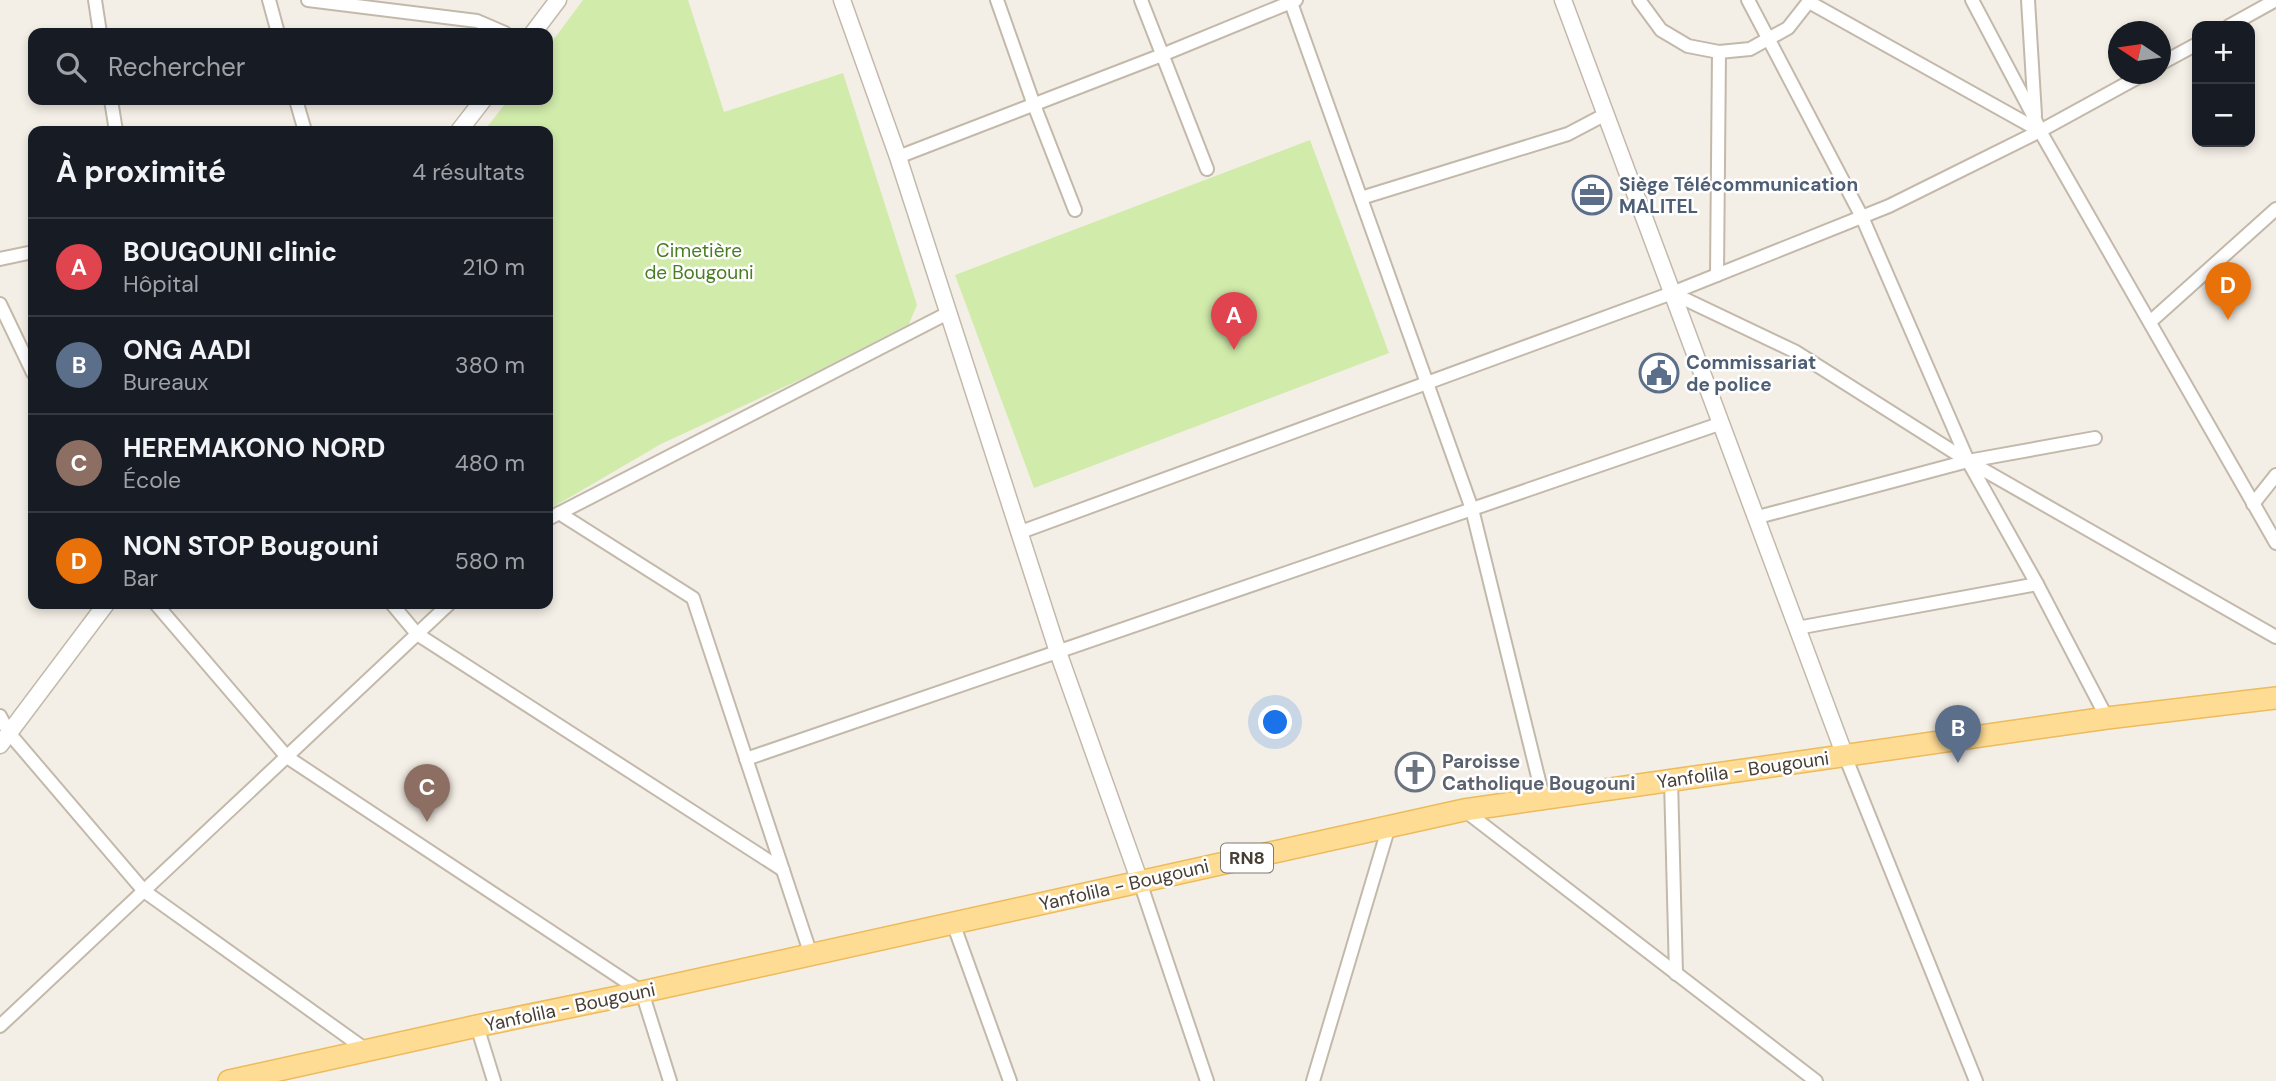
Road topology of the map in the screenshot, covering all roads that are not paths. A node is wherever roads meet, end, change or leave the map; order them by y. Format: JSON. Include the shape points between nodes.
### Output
{"nodes":[{"id":1,"x":95,"y":0,"type":"edge"},
{"id":2,"x":269,"y":0,"type":"edge"},
{"id":3,"x":308,"y":0,"type":"edge"},
{"id":4,"x":558,"y":0,"type":"edge"},
{"id":5,"x":842,"y":0,"type":"edge"},
{"id":6,"x":997,"y":0,"type":"edge"},
{"id":7,"x":1141,"y":0,"type":"edge"},
{"id":8,"x":1563,"y":0,"type":"edge"},
{"id":9,"x":1639,"y":0,"type":"edge"},
{"id":10,"x":1748,"y":0,"type":"edge"},
{"id":11,"x":1972,"y":0,"type":"edge"},
{"id":12,"x":2028,"y":0,"type":"edge"},
{"id":13,"x":2276,"y":0,"type":"edge"},
{"id":14,"x":1292,"y":1,"type":"edge"},
{"id":15,"x":1809,"y":1,"type":"edge"},
{"id":16,"x":2238,"y":21,"type":"edge"},
{"id":17,"x":99,"y":28,"type":"edge"},
{"id":18,"x":277,"y":28,"type":"edge"},
{"id":19,"x":493,"y":28,"type":"edge"},
{"id":20,"x":537,"y":28,"type":"edge"},
{"id":21,"x":1767,"y":40,"type":"junction"},
{"id":22,"x":2192,"y":47,"type":"edge"},
{"id":23,"x":1719,"y":52,"type":"junction"},
{"id":24,"x":1163,"y":55,"type":"junction"},
{"id":25,"x":2171,"y":58,"type":"edge"},
{"id":26,"x":2123,"y":84,"type":"edge"},
{"id":27,"x":112,"y":105,"type":"edge"},
{"id":28,"x":297,"y":105,"type":"edge"},
{"id":29,"x":479,"y":105,"type":"edge"},
{"id":30,"x":1034,"y":105,"type":"junction"},
{"id":31,"x":1606,"y":114,"type":"junction"},
{"id":32,"x":2038,"y":125,"type":"junction"},
{"id":33,"x":115,"y":126,"type":"edge"},
{"id":34,"x":304,"y":126,"type":"edge"},
{"id":35,"x":463,"y":126,"type":"edge"},
{"id":36,"x":898,"y":157,"type":"junction"},
{"id":37,"x":1207,"y":169,"type":"dead end"},
{"id":38,"x":1361,"y":198,"type":"junction"},
{"id":39,"x":2276,"y":209,"type":"edge"},
{"id":40,"x":1075,"y":210,"type":"dead end"},
{"id":41,"x":1861,"y":217,"type":"junction"},
{"id":42,"x":28,"y":253,"type":"edge"},
{"id":43,"x":0,"y":259,"type":"edge"},
{"id":44,"x":1717,"y":275,"type":"junction"},
{"id":45,"x":1672,"y":293,"type":"junction"},
{"id":46,"x":0,"y":304,"type":"edge"},
{"id":47,"x":948,"y":313,"type":"junction"},
{"id":48,"x":2150,"y":322,"type":"junction"},
{"id":49,"x":28,"y":363,"type":"edge"},
{"id":50,"x":1426,"y":384,"type":"junction"},
{"id":51,"x":1722,"y":423,"type":"junction"},
{"id":52,"x":2095,"y":438,"type":"dead end"},
{"id":53,"x":1968,"y":461,"type":"junction"},
{"id":54,"x":2276,"y":475,"type":"edge"},
{"id":55,"x":2253,"y":504,"type":"junction"},
{"id":56,"x":1472,"y":509,"type":"junction"},
{"id":57,"x":554,"y":516,"type":"edge"},
{"id":58,"x":1758,"y":517,"type":"junction"},
{"id":59,"x":1018,"y":533,"type":"junction"},
{"id":60,"x":2276,"y":543,"type":"edge"},
{"id":61,"x":2037,"y":584,"type":"junction"},
{"id":62,"x":102,"y":609,"type":"edge"},
{"id":63,"x":160,"y":609,"type":"edge"},
{"id":64,"x":396,"y":609,"type":"edge"},
{"id":65,"x":444,"y":609,"type":"edge"},
{"id":66,"x":1797,"y":628,"type":"junction"},
{"id":67,"x":417,"y":634,"type":"junction"},
{"id":68,"x":2276,"y":637,"type":"edge"},
{"id":69,"x":1058,"y":652,"type":"junction"},
{"id":70,"x":2276,"y":698,"type":"edge"},
{"id":71,"x":0,"y":716,"type":"edge"},
{"id":72,"x":2107,"y":718,"type":"junction"},
{"id":73,"x":5,"y":739,"type":"edge"},
{"id":74,"x":287,"y":757,"type":"junction"},
{"id":75,"x":1845,"y":757,"type":"junction"},
{"id":76,"x":746,"y":759,"type":"junction"},
{"id":77,"x":1671,"y":780,"type":"junction"},
{"id":78,"x":1542,"y":797,"type":"junction"},
{"id":79,"x":1464,"y":810,"type":"junction"},
{"id":80,"x":1389,"y":826,"type":"junction"},
{"id":81,"x":783,"y":870,"type":"junction"},
{"id":82,"x":1140,"y":881,"type":"junction"},
{"id":83,"x":144,"y":891,"type":"junction"},
{"id":84,"x":953,"y":923,"type":"junction"},
{"id":85,"x":811,"y":955,"type":"junction"},
{"id":86,"x":1676,"y":974,"type":"junction"},
{"id":87,"x":642,"y":992,"type":"junction"},
{"id":88,"x":0,"y":1026,"type":"edge"},
{"id":89,"x":477,"y":1026,"type":"junction"},
{"id":90,"x":369,"y":1052,"type":"junction"},
{"id":91,"x":229,"y":1081,"type":"edge"},
{"id":92,"x":494,"y":1081,"type":"edge"},
{"id":93,"x":670,"y":1081,"type":"edge"},
{"id":94,"x":1010,"y":1081,"type":"edge"},
{"id":95,"x":1207,"y":1081,"type":"edge"},
{"id":96,"x":1313,"y":1081,"type":"edge"},
{"id":97,"x":1816,"y":1081,"type":"edge"},
{"id":98,"x":1976,"y":1081,"type":"edge"}],
"edges":[{"from":1,"to":17,"type":"street"},
{"from":2,"to":18,"type":"street"},
{"from":3,"to":19,"type":"street","via":[[477,21]]},
{"from":4,"to":20,"type":"street"},
{"from":5,"to":36,"type":"street"},
{"from":6,"to":30,"type":"street"},
{"from":7,"to":24,"type":"street"},
{"from":8,"to":31,"type":"street"},
{"from":9,"to":23,"type":"street","via":[[1661,30],[1688,46]]},
{"from":10,"to":21,"type":"street"},
{"from":11,"to":32,"type":"street"},
{"from":12,"to":32,"type":"street"},
{"from":13,"to":16,"type":"street"},
{"from":14,"to":24,"type":"street"},
{"from":14,"to":38,"type":"street"},
{"from":15,"to":21,"type":"street","via":[[1788,28]]},
{"from":15,"to":32,"type":"street"},
{"from":21,"to":23,"type":"street","via":[[1750,49]]},
{"from":21,"to":41,"type":"street"},
{"from":22,"to":25,"type":"street"},
{"from":23,"to":44,"type":"street"},
{"from":24,"to":30,"type":"street"},
{"from":24,"to":37,"type":"street"},
{"from":26,"to":32,"type":"street"},
{"from":27,"to":33,"type":"street"},
{"from":28,"to":34,"type":"street"},
{"from":29,"to":35,"type":"street"},
{"from":30,"to":36,"type":"street"},
{"from":30,"to":40,"type":"street"},
{"from":31,"to":38,"type":"street","via":[[1568,134]]},
{"from":31,"to":45,"type":"street"},
{"from":32,"to":41,"type":"street"},
{"from":32,"to":48,"type":"street"},
{"from":36,"to":47,"type":"street"},
{"from":38,"to":50,"type":"street"},
{"from":39,"to":48,"type":"street"},
{"from":41,"to":44,"type":"street"},
{"from":41,"to":53,"type":"street"},
{"from":42,"to":43,"type":"street"},
{"from":44,"to":45,"type":"street"},
{"from":45,"to":50,"type":"street"},
{"from":45,"to":51,"type":"street"},
{"from":45,"to":53,"type":"street","via":[[1796,352]]},
{"from":46,"to":49,"type":"street"},
{"from":47,"to":57,"type":"street"},
{"from":47,"to":59,"type":"street"},
{"from":48,"to":55,"type":"street"},
{"from":50,"to":56,"type":"street"},
{"from":50,"to":59,"type":"street"},
{"from":51,"to":56,"type":"street"},
{"from":51,"to":58,"type":"street"},
{"from":52,"to":53,"type":"street"},
{"from":53,"to":58,"type":"street"},
{"from":53,"to":61,"type":"street"},
{"from":53,"to":68,"type":"street"},
{"from":54,"to":55,"type":"street"},
{"from":55,"to":60,"type":"street"},
{"from":56,"to":69,"type":"street"},
{"from":56,"to":78,"type":"street"},
{"from":57,"to":76,"type":"street","via":[[693,598]]},
{"from":58,"to":66,"type":"street"},
{"from":59,"to":69,"type":"street"},
{"from":61,"to":66,"type":"street"},
{"from":61,"to":72,"type":"street"},
{"from":62,"to":73,"type":"street"},
{"from":63,"to":74,"type":"street"},
{"from":64,"to":67,"type":"street"},
{"from":65,"to":67,"type":"street"},
{"from":66,"to":75,"type":"street"},
{"from":67,"to":74,"type":"street"},
{"from":67,"to":81,"type":"street"},
{"from":69,"to":76,"type":"street"},
{"from":69,"to":82,"type":"street"},
{"from":70,"to":72,"type":"main road","name":"Yanfolila - Bougouni","number":"RN8"},
{"from":71,"to":73,"type":"street"},
{"from":72,"to":75,"type":"main road","name":"Yanfolila - Bougouni","number":"RN8"},
{"from":73,"to":83,"type":"street"},
{"from":74,"to":83,"type":"street"},
{"from":74,"to":87,"type":"street"},
{"from":75,"to":77,"type":"main road","name":"Yanfolila - Bougouni","number":"RN8"},
{"from":75,"to":98,"type":"street"},
{"from":76,"to":81,"type":"street"},
{"from":77,"to":78,"type":"main road","name":"Yanfolila - Bougouni","number":"RN8"},
{"from":77,"to":86,"type":"street"},
{"from":78,"to":79,"type":"main road","name":"Yanfolila - Bougouni","number":"RN8"},
{"from":79,"to":80,"type":"main road","name":"Yanfolila - Bougouni","number":"RN8"},
{"from":79,"to":86,"type":"street"},
{"from":80,"to":82,"type":"main road","name":"Yanfolila - Bougouni","number":"RN8"},
{"from":80,"to":96,"type":"street"},
{"from":81,"to":85,"type":"street"},
{"from":82,"to":84,"type":"main road","name":"Yanfolila - Bougouni","number":"RN8"},
{"from":82,"to":95,"type":"street"},
{"from":83,"to":88,"type":"street"},
{"from":83,"to":90,"type":"street"},
{"from":84,"to":85,"type":"main road","name":"Yanfolila - Bougouni","number":"RN8"},
{"from":84,"to":94,"type":"street"},
{"from":85,"to":87,"type":"main road","name":"Yanfolila - Bougouni","number":"RN8"},
{"from":86,"to":97,"type":"street"},
{"from":87,"to":89,"type":"main road","name":"Yanfolila - Bougouni","number":"RN8"},
{"from":87,"to":93,"type":"street"},
{"from":89,"to":90,"type":"main road","name":"Yanfolila - Bougouni","number":"RN8"},
{"from":89,"to":92,"type":"street"},
{"from":90,"to":91,"type":"main road","name":"Yanfolila - Bougouni","number":"RN8"}]}
